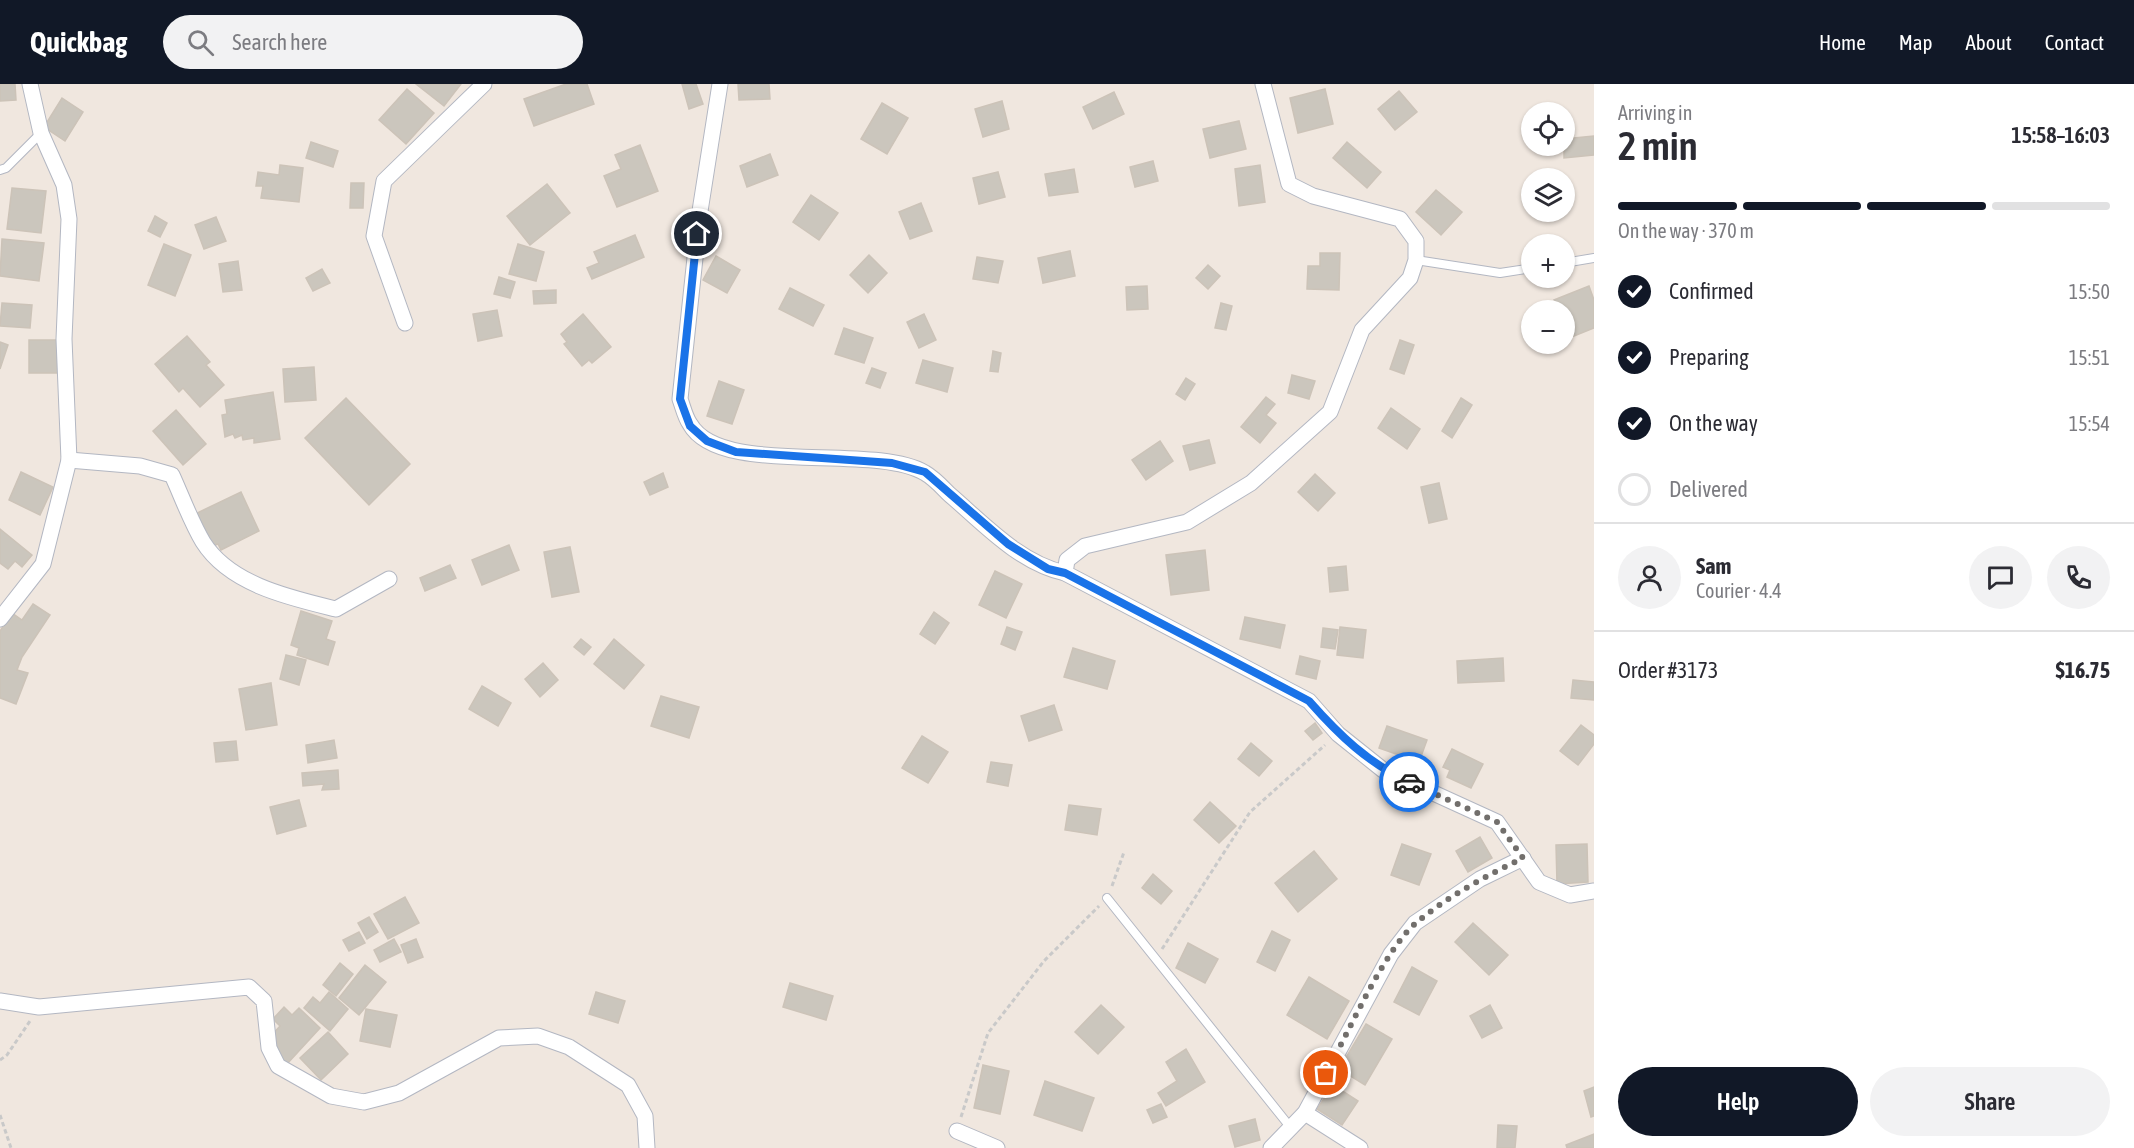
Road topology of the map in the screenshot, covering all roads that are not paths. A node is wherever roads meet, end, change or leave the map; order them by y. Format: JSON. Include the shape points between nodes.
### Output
{"nodes":[{"id":1,"x":30,"y":84,"type":"edge"},
{"id":2,"x":484,"y":84,"type":"edge"},
{"id":3,"x":720,"y":84,"type":"edge"},
{"id":4,"x":1263,"y":84,"type":"edge"},
{"id":5,"x":41,"y":133,"type":"junction"},
{"id":6,"x":0,"y":170,"type":"edge"},
{"id":7,"x":1594,"y":258,"type":"edge"},
{"id":8,"x":1416,"y":260,"type":"junction"},
{"id":9,"x":1575,"y":261,"type":"edge"},
{"id":10,"x":1521,"y":270,"type":"edge"},
{"id":11,"x":405,"y":323,"type":"dead end"},
{"id":12,"x":69,"y":460,"type":"junction"},
{"id":13,"x":1065,"y":573,"type":"junction"},
{"id":14,"x":389,"y":579,"type":"dead end"},
{"id":15,"x":0,"y":618,"type":"edge"},
{"id":16,"x":1523,"y":858,"type":"junction"},
{"id":17,"x":1594,"y":891,"type":"edge"},
{"id":18,"x":1107,"y":898,"type":"road end"},
{"id":19,"x":0,"y":1001,"type":"edge"},
{"id":20,"x":1305,"y":1113,"type":"junction"},
{"id":21,"x":1291,"y":1128,"type":"junction"},
{"id":22,"x":957,"y":1131,"type":"road end"},
{"id":23,"x":647,"y":1148,"type":"edge"},
{"id":24,"x":997,"y":1148,"type":"edge"},
{"id":25,"x":1271,"y":1148,"type":"edge"},
{"id":26,"x":1360,"y":1148,"type":"edge"}],
"edges":[{"from":1,"to":5,"type":"street"},
{"from":2,"to":11,"type":"street","via":[[384,181],[374,236]]},
{"from":3,"to":13,"type":"street","via":[[700,211],[680,399],[690,426],[707,441],[736,452],[892,463],[925,472],[1008,544],[1048,569]]},
{"from":4,"to":8,"type":"street","via":[[1289,184],[1313,196],[1400,219],[1416,241]]},
{"from":5,"to":6,"type":"lane"},
{"from":5,"to":12,"type":"street","via":[[64,185],[69,219],[64,339]]},
{"from":7,"to":9,"type":"lane"},
{"from":8,"to":10,"type":"lane","via":[[1500,273]]},
{"from":8,"to":13,"type":"street","via":[[1410,278],[1362,330],[1330,412],[1251,483],[1187,522],[1085,546],[1067,560]]},
{"from":12,"to":14,"type":"street","via":[[140,466],[172,475],[209,549],[219,561],[270,593],[336,609]]},
{"from":12,"to":15,"type":"street","via":[[43,564]]},
{"from":13,"to":16,"type":"street","via":[[1309,701],[1338,734],[1383,770],[1497,822]]},
{"from":16,"to":17,"type":"street","via":[[1539,882],[1570,895]]},
{"from":16,"to":20,"type":"street","via":[[1480,879],[1415,924],[1391,954]]},
{"from":18,"to":21,"type":"lane"},
{"from":19,"to":23,"type":"street","via":[[39,1007],[249,987],[264,1001],[268,1048],[278,1066],[331,1096],[364,1102],[399,1093],[499,1038],[538,1036],[569,1047],[628,1085],[645,1116]]},
{"from":20,"to":21,"type":"street"},
{"from":20,"to":26,"type":"street"},
{"from":21,"to":25,"type":"street"},
{"from":22,"to":24,"type":"street"}]}
